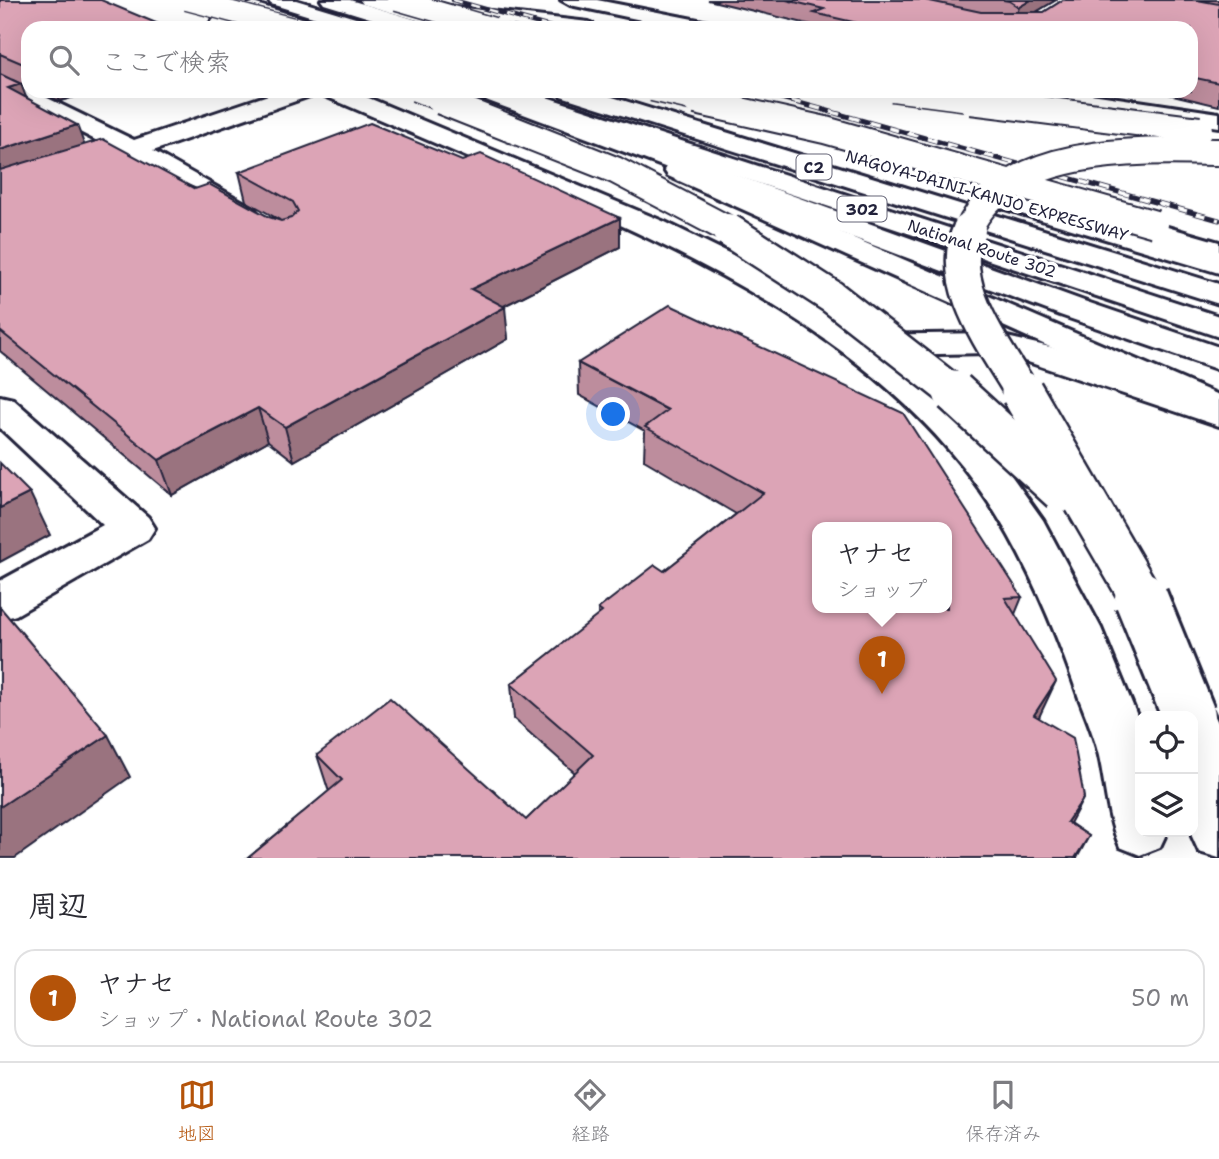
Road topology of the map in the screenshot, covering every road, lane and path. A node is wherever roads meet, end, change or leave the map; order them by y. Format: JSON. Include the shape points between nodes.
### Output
{"nodes":[{"id":1,"x":175,"y":0,"type":"edge"},
{"id":2,"x":187,"y":0,"type":"edge"},
{"id":3,"x":277,"y":0,"type":"edge"},
{"id":4,"x":330,"y":0,"type":"edge"},
{"id":5,"x":369,"y":0,"type":"edge"},
{"id":6,"x":570,"y":0,"type":"edge"},
{"id":7,"x":232,"y":2,"type":"edge"},
{"id":8,"x":395,"y":3,"type":"edge"},
{"id":9,"x":220,"y":21,"type":"edge"},
{"id":10,"x":231,"y":21,"type":"edge"},
{"id":11,"x":266,"y":21,"type":"edge"},
{"id":12,"x":292,"y":21,"type":"edge"},
{"id":13,"x":344,"y":21,"type":"edge"},
{"id":14,"x":400,"y":21,"type":"edge"},
{"id":15,"x":445,"y":21,"type":"edge"},
{"id":16,"x":466,"y":21,"type":"edge"},
{"id":17,"x":535,"y":21,"type":"edge"},
{"id":18,"x":674,"y":21,"type":"edge"},
{"id":19,"x":0,"y":82,"type":"edge"},
{"id":20,"x":21,"y":93,"type":"edge"},
{"id":21,"x":32,"y":98,"type":"edge"},
{"id":22,"x":281,"y":98,"type":"edge"},
{"id":23,"x":349,"y":98,"type":"edge"},
{"id":24,"x":433,"y":98,"type":"edge"},
{"id":25,"x":494,"y":98,"type":"edge"},
{"id":26,"x":502,"y":98,"type":"edge"},
{"id":27,"x":526,"y":98,"type":"edge"},
{"id":28,"x":591,"y":98,"type":"edge"},
{"id":29,"x":657,"y":98,"type":"edge"},
{"id":30,"x":683,"y":98,"type":"edge"},
{"id":31,"x":701,"y":98,"type":"edge"},
{"id":32,"x":946,"y":98,"type":"edge"},
{"id":33,"x":977,"y":98,"type":"edge"},
{"id":34,"x":1072,"y":98,"type":"edge"},
{"id":35,"x":1219,"y":120,"type":"edge"},
{"id":36,"x":1219,"y":131,"type":"edge"},
{"id":37,"x":132,"y":149,"type":"junction"},
{"id":38,"x":1219,"y":154,"type":"edge"},
{"id":39,"x":92,"y":162,"type":"edge"},
{"id":40,"x":264,"y":225,"type":"edge"},
{"id":41,"x":1219,"y":242,"type":"edge"},
{"id":42,"x":1219,"y":252,"type":"edge"},
{"id":43,"x":1219,"y":264,"type":"edge"},
{"id":44,"x":1219,"y":294,"type":"edge"},
{"id":45,"x":1219,"y":327,"type":"edge"},
{"id":46,"x":855,"y":345,"type":"junction"},
{"id":47,"x":1219,"y":359,"type":"edge"},
{"id":48,"x":0,"y":407,"type":"edge"},
{"id":49,"x":1219,"y":412,"type":"edge"},
{"id":50,"x":1098,"y":527,"type":"junction"},
{"id":51,"x":0,"y":602,"type":"edge"},
{"id":52,"x":1187,"y":711,"type":"edge"},
{"id":53,"x":1198,"y":739,"type":"edge"},
{"id":54,"x":1135,"y":800,"type":"edge"},
{"id":55,"x":1219,"y":833,"type":"edge"},
{"id":56,"x":1142,"y":837,"type":"edge"},
{"id":57,"x":1146,"y":858,"type":"edge"}],
"edges":[{"from":1,"to":10,"type":"main road"},
{"from":2,"to":11,"type":"main road","bridge":true},
{"from":3,"to":13,"type":"main road"},
{"from":4,"to":14,"type":"main road"},
{"from":5,"to":8,"type":"main road"},
{"from":6,"to":18,"type":"main road"},
{"from":7,"to":9,"type":"main road"},
{"from":7,"to":12,"type":"main road"},
{"from":8,"to":15,"type":"main road"},
{"from":8,"to":16,"type":"main road","bridge":true},
{"from":8,"to":17,"type":"main road"},
{"from":19,"to":20,"type":"main road"},
{"from":21,"to":37,"type":"main road"},
{"from":22,"to":37,"type":"main road"},
{"from":23,"to":46,"type":"main road","via":[[655,228],[781,296]]},
{"from":24,"to":50,"type":"main road","bridge":true,"via":[[582,156],[677,201],[779,260],[903,348],[1002,432]]},
{"from":25,"to":49,"type":"main road","via":[[704,180]]},
{"from":26,"to":47,"type":"main road"},
{"from":27,"to":45,"type":"main road","name":"National Route 302","number":"302"},
{"from":28,"to":44,"type":"main road","name":"NAGOYA-DAINI-KANJO EXPRESSWAY","number":"C2"},
{"from":29,"to":43,"type":"main road","name":"NAGOYA-DAINI-KANJO EXPRESSWAY","number":"C2"},
{"from":30,"to":41,"type":"main road","bridge":true,"via":[[825,130]]},
{"from":31,"to":42,"type":"main road"},
{"from":32,"to":36,"type":"main road","bridge":true},
{"from":33,"to":38,"type":"main road"},
{"from":34,"to":35,"type":"main road"},
{"from":37,"to":39,"type":"main road"},
{"from":37,"to":40,"type":"main road"},
{"from":38,"to":50,"type":"main road","bridge":true,"via":[[1170,150],[1108,154],[1053,165],[1010,182],[978,209],[961,248],[966,287],[985,328]]},
{"from":46,"to":49,"type":"main road","via":[[990,343]]},
{"from":46,"to":54,"type":"main road","via":[[910,390],[979,459],[1028,531],[1084,642],[1126,755]]},
{"from":48,"to":51,"type":"main road","via":[[133,528]]},
{"from":50,"to":52,"type":"main road","bridge":true,"via":[[1146,607]]},
{"from":53,"to":55,"type":"main road"},
{"from":56,"to":57,"type":"main road"}]}
